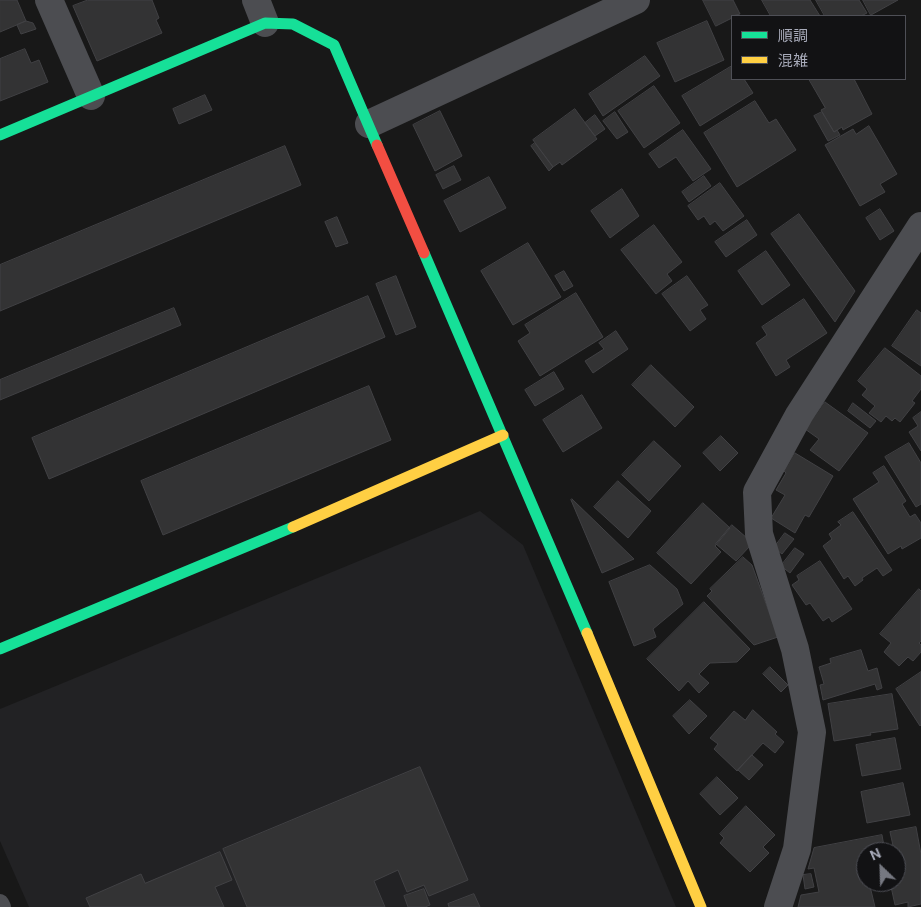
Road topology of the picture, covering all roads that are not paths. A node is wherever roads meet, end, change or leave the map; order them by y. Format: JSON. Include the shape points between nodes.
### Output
{"nodes":[{"id":1,"x":49,"y":0,"type":"edge"},
{"id":2,"x":636,"y":0,"type":"edge"},
{"id":3,"x":260,"y":11,"type":"edge"},
{"id":4,"x":90,"y":96,"type":"junction"},
{"id":5,"x":369,"y":124,"type":"junction"},
{"id":6,"x":0,"y":135,"type":"edge"},
{"id":7,"x":921,"y":226,"type":"edge"},
{"id":8,"x":502,"y":435,"type":"junction"},
{"id":9,"x":0,"y":649,"type":"edge"},
{"id":10,"x":0,"y":903,"type":"edge"},
{"id":11,"x":2,"y":907,"type":"edge"},
{"id":12,"x":701,"y":907,"type":"edge"},
{"id":13,"x":778,"y":907,"type":"edge"}],
"edges":[{"from":1,"to":4,"type":"street"},
{"from":2,"to":5,"type":"street"},
{"from":3,"to":4,"type":"street"},
{"from":3,"to":5,"type":"street","via":[[334,44]]},
{"from":4,"to":6,"type":"street"},
{"from":5,"to":8,"type":"street"},
{"from":7,"to":13,"type":"street","via":[[799,415],[757,492],[759,534],[795,649],[812,732],[796,849]]},
{"from":8,"to":9,"type":"street","via":[[354,501]]},
{"from":8,"to":12,"type":"street"},
{"from":10,"to":11,"type":"lane"}]}
